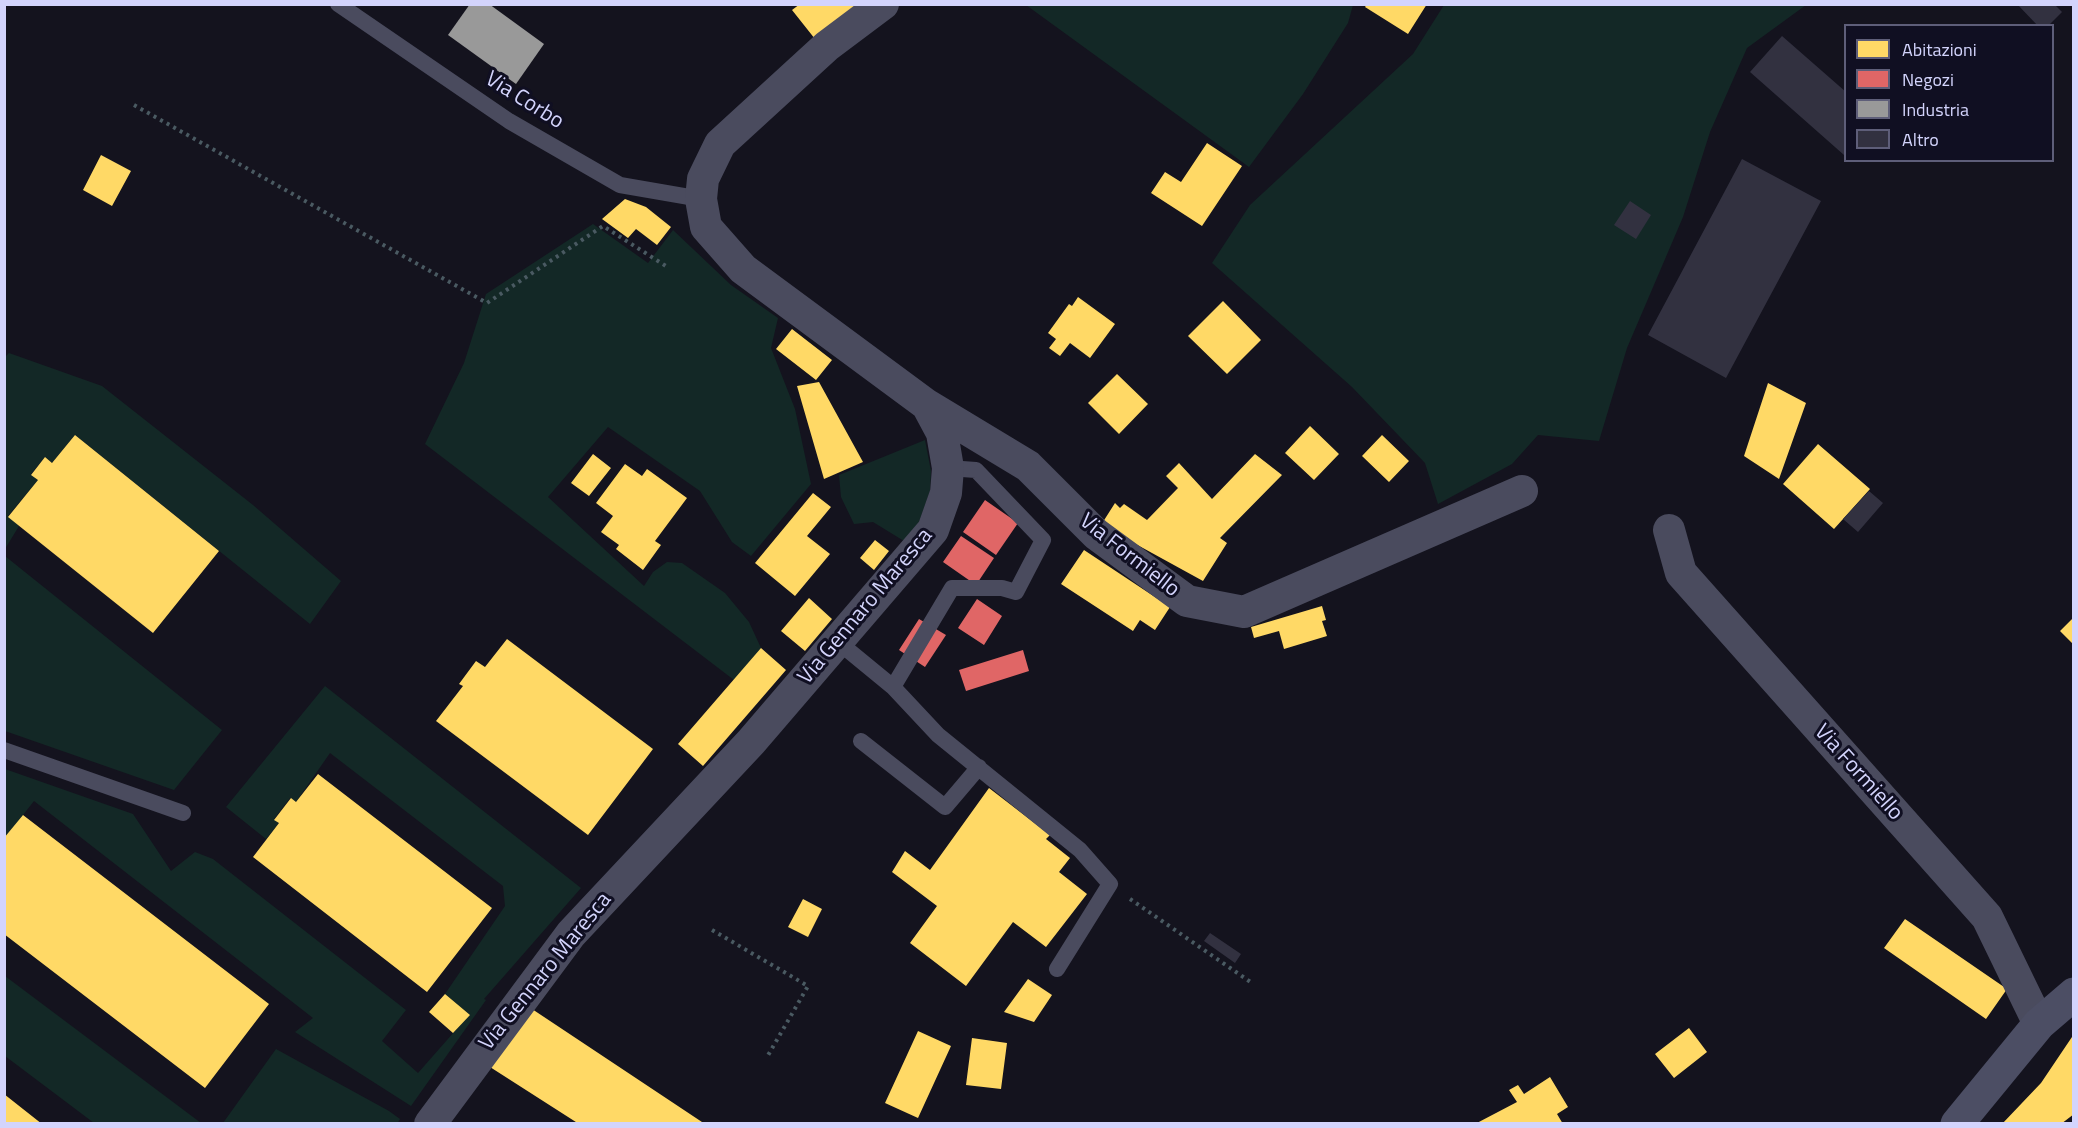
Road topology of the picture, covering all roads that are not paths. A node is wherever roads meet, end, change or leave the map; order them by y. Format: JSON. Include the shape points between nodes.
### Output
{"nodes":[{"id":1,"x":338,"y":4,"type":"edge"},
{"id":2,"x":883,"y":4,"type":"edge"},
{"id":3,"x":701,"y":199,"type":"junction"},
{"id":4,"x":927,"y":405,"type":"junction"},
{"id":5,"x":948,"y":468,"type":"junction"},
{"id":6,"x":1522,"y":491,"type":"dead end"},
{"id":7,"x":1669,"y":530,"type":"dead end"},
{"id":8,"x":837,"y":641,"type":"junction"},
{"id":9,"x":893,"y":687,"type":"junction"},
{"id":10,"x":861,"y":741,"type":"dead end"},
{"id":11,"x":4,"y":750,"type":"edge"},
{"id":12,"x":979,"y":767,"type":"junction"},
{"id":13,"x":183,"y":813,"type":"dead end"},
{"id":14,"x":1057,"y":969,"type":"dead end"},
{"id":15,"x":2073,"y":994,"type":"edge"},
{"id":16,"x":2039,"y":1024,"type":"junction"},
{"id":17,"x":430,"y":1124,"type":"edge"},
{"id":18,"x":1958,"y":1124,"type":"edge"}],
"edges":[{"from":1,"to":3,"type":"lane","name":"Via Corbo","via":[[509,121],[620,185]]},
{"from":2,"to":3,"type":"street","name":"Via Gennaro Maresca","via":[[827,46],[720,144],[703,179]]},
{"from":3,"to":4,"type":"street","name":"Via Gennaro Maresca","via":[[706,227],[743,270]]},
{"from":4,"to":5,"type":"street","name":"Via Gennaro Maresca","via":[[942,433]]},
{"from":4,"to":6,"type":"street","name":"Via Formiello","via":[[1028,466],[1096,534],[1187,602],[1244,612]]},
{"from":5,"to":8,"type":"street","name":"Via Gennaro Maresca","via":[[946,493],[933,530]]},
{"from":5,"to":9,"type":"lane","via":[[976,470],[1042,540],[1016,592],[1002,588],[952,588]]},
{"from":7,"to":16,"type":"street","name":"Via Formiello","via":[[1681,573],[1987,917]]},
{"from":8,"to":9,"type":"lane"},
{"from":8,"to":17,"type":"street","name":"Via Gennaro Maresca","via":[[751,742],[571,934]]},
{"from":9,"to":12,"type":"lane","via":[[938,735]]},
{"from":10,"to":12,"type":"lane","via":[[945,807]]},
{"from":11,"to":13,"type":"lane"},
{"from":12,"to":14,"type":"lane","via":[[1080,850],[1110,884]]},
{"from":15,"to":16,"type":"main road"},
{"from":16,"to":18,"type":"main road"}]}
